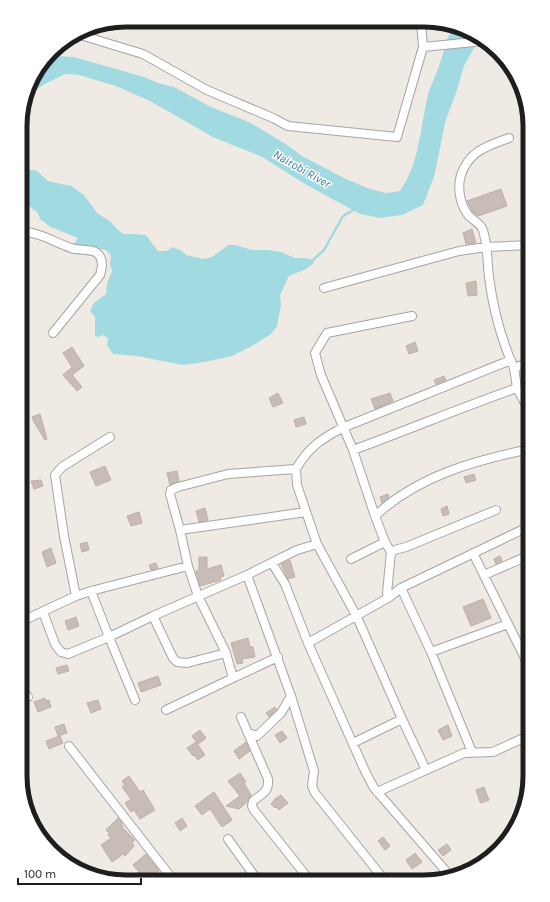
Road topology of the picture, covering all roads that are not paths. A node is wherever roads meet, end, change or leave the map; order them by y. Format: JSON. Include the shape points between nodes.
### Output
{"nodes":[{"id":1,"x":422,"y":27,"type":"edge"},
{"id":2,"x":84,"y":36,"type":"edge"},
{"id":3,"x":476,"y":42,"type":"edge"},
{"id":4,"x":424,"y":47,"type":"junction"},
{"id":5,"x":509,"y":138,"type":"dead end"},
{"id":6,"x":27,"y":232,"type":"edge"},
{"id":7,"x":523,"y":245,"type":"edge"},
{"id":8,"x":486,"y":247,"type":"junction"},
{"id":9,"x":324,"y":288,"type":"dead end"},
{"id":10,"x":412,"y":316,"type":"dead end"},
{"id":11,"x":53,"y":333,"type":"dead end"},
{"id":12,"x":523,"y":363,"type":"edge"},
{"id":13,"x":512,"y":364,"type":"junction"},
{"id":14,"x":517,"y":388,"type":"junction"},
{"id":15,"x":523,"y":400,"type":"edge"},
{"id":16,"x":342,"y":428,"type":"junction"},
{"id":17,"x":110,"y":437,"type":"dead end"},
{"id":18,"x":353,"y":450,"type":"junction"},
{"id":19,"x":523,"y":450,"type":"edge"},
{"id":20,"x":296,"y":469,"type":"junction"},
{"id":21,"x":496,"y":510,"type":"dead end"},
{"id":22,"x":306,"y":512,"type":"junction"},
{"id":23,"x":375,"y":516,"type":"junction"},
{"id":24,"x":523,"y":529,"type":"edge"},
{"id":25,"x":180,"y":530,"type":"junction"},
{"id":26,"x":385,"y":542,"type":"junction"},
{"id":27,"x":317,"y":544,"type":"junction"},
{"id":28,"x":391,"y":552,"type":"junction"},
{"id":29,"x":474,"y":553,"type":"junction"},
{"id":30,"x":523,"y":558,"type":"edge"},
{"id":31,"x":351,"y":559,"type":"dead end"},
{"id":32,"x":272,"y":563,"type":"junction"},
{"id":33,"x":188,"y":566,"type":"junction"},
{"id":34,"x":484,"y":575,"type":"junction"},
{"id":35,"x":248,"y":576,"type":"junction"},
{"id":36,"x":400,"y":588,"type":"junction"},
{"id":37,"x":91,"y":591,"type":"junction"},
{"id":38,"x":76,"y":596,"type":"junction"},
{"id":39,"x":198,"y":596,"type":"junction"},
{"id":40,"x":388,"y":598,"type":"junction"},
{"id":41,"x":43,"y":612,"type":"junction"},
{"id":42,"x":153,"y":616,"type":"junction"},
{"id":43,"x":357,"y":617,"type":"junction"},
{"id":44,"x":27,"y":619,"type":"edge"},
{"id":45,"x":508,"y":624,"type":"junction"},
{"id":46,"x":110,"y":637,"type":"junction"},
{"id":47,"x":308,"y":643,"type":"junction"},
{"id":48,"x":523,"y":645,"type":"edge"},
{"id":49,"x":519,"y":646,"type":"junction"},
{"id":50,"x":431,"y":652,"type":"junction"},
{"id":51,"x":226,"y":653,"type":"junction"},
{"id":52,"x":523,"y":654,"type":"edge"},
{"id":53,"x":278,"y":657,"type":"junction"},
{"id":54,"x":233,"y":678,"type":"junction"},
{"id":55,"x":291,"y":696,"type":"junction"},
{"id":56,"x":135,"y":700,"type":"dead end"},
{"id":57,"x":166,"y":710,"type":"dead end"},
{"id":58,"x":241,"y":717,"type":"dead end"},
{"id":59,"x":402,"y":719,"type":"junction"},
{"id":60,"x":248,"y":732,"type":"junction"},
{"id":61,"x":523,"y":739,"type":"edge"},
{"id":62,"x":353,"y":742,"type":"junction"},
{"id":63,"x":69,"y":746,"type":"dead end"},
{"id":64,"x":472,"y":752,"type":"junction"},
{"id":65,"x":426,"y":770,"type":"junction"},
{"id":66,"x":378,"y":792,"type":"junction"},
{"id":67,"x":228,"y":839,"type":"dead end"},
{"id":68,"x":447,"y":872,"type":"edge"},
{"id":69,"x":169,"y":875,"type":"edge"},
{"id":70,"x":253,"y":875,"type":"edge"},
{"id":71,"x":305,"y":875,"type":"edge"},
{"id":72,"x":380,"y":875,"type":"edge"}],
"edges":[{"from":1,"to":4,"type":"street"},
{"from":2,"to":4,"type":"street","via":[[143,54],[207,90],[288,126],[397,137]]},
{"from":3,"to":4,"type":"street"},
{"from":5,"to":8,"type":"street","via":[[484,148],[469,158],[461,176],[459,196],[468,214],[482,228]]},
{"from":6,"to":11,"type":"street","via":[[75,249],[93,251],[98,253],[102,260],[100,275]]},
{"from":7,"to":8,"type":"street"},
{"from":8,"to":9,"type":"street","via":[[435,257]]},
{"from":8,"to":13,"type":"street","via":[[488,276],[496,316]]},
{"from":10,"to":16,"type":"street","via":[[327,333],[315,353]]},
{"from":12,"to":13,"type":"street"},
{"from":13,"to":14,"type":"street"},
{"from":13,"to":16,"type":"street"},
{"from":14,"to":15,"type":"street"},
{"from":14,"to":18,"type":"street"},
{"from":16,"to":18,"type":"street"},
{"from":16,"to":20,"type":"street","via":[[315,445]]},
{"from":17,"to":38,"type":"street","via":[[55,474]]},
{"from":18,"to":23,"type":"street"},
{"from":19,"to":23,"type":"street","via":[[490,457],[432,478],[389,504]]},
{"from":20,"to":22,"type":"street","via":[[297,485]]},
{"from":20,"to":25,"type":"street","via":[[228,474],[171,490]]},
{"from":21,"to":28,"type":"street"},
{"from":22,"to":25,"type":"street"},
{"from":22,"to":27,"type":"street"},
{"from":23,"to":26,"type":"street"},
{"from":24,"to":29,"type":"street"},
{"from":25,"to":33,"type":"street"},
{"from":26,"to":28,"type":"street"},
{"from":26,"to":31,"type":"street"},
{"from":27,"to":32,"type":"street","via":[[297,550]]},
{"from":27,"to":43,"type":"street"},
{"from":28,"to":40,"type":"street"},
{"from":29,"to":34,"type":"street"},
{"from":29,"to":36,"type":"street"},
{"from":30,"to":34,"type":"street"},
{"from":32,"to":35,"type":"street"},
{"from":32,"to":47,"type":"street","via":[[284,584]]},
{"from":33,"to":37,"type":"street"},
{"from":33,"to":39,"type":"street"},
{"from":34,"to":45,"type":"street"},
{"from":35,"to":39,"type":"street"},
{"from":35,"to":53,"type":"street"},
{"from":36,"to":40,"type":"street"},
{"from":36,"to":50,"type":"street"},
{"from":37,"to":38,"type":"street"},
{"from":37,"to":46,"type":"street"},
{"from":38,"to":41,"type":"street"},
{"from":39,"to":42,"type":"street"},
{"from":39,"to":51,"type":"street"},
{"from":40,"to":43,"type":"street"},
{"from":41,"to":44,"type":"street"},
{"from":41,"to":46,"type":"street","via":[[55,644],[61,652],[68,654]]},
{"from":42,"to":46,"type":"street"},
{"from":42,"to":51,"type":"street","via":[[177,662],[187,663]]},
{"from":43,"to":47,"type":"street"},
{"from":43,"to":59,"type":"street"},
{"from":45,"to":49,"type":"street"},
{"from":45,"to":50,"type":"street"},
{"from":46,"to":56,"type":"street"},
{"from":47,"to":62,"type":"street"},
{"from":48,"to":49,"type":"street"},
{"from":49,"to":52,"type":"street"},
{"from":50,"to":64,"type":"street"},
{"from":51,"to":54,"type":"street"},
{"from":53,"to":54,"type":"street"},
{"from":53,"to":55,"type":"street"},
{"from":54,"to":57,"type":"street"},
{"from":55,"to":60,"type":"street","via":[[281,714],[257,736]]},
{"from":55,"to":72,"type":"street","via":[[314,771],[312,786],[315,793]]},
{"from":58,"to":60,"type":"street"},
{"from":59,"to":62,"type":"street"},
{"from":59,"to":65,"type":"street"},
{"from":60,"to":71,"type":"street","via":[[268,778],[266,791],[253,801],[252,806]]},
{"from":61,"to":64,"type":"street","via":[[492,752]]},
{"from":62,"to":66,"type":"street","via":[[365,771]]},
{"from":63,"to":69,"type":"street"},
{"from":64,"to":65,"type":"street"},
{"from":65,"to":66,"type":"street"},
{"from":66,"to":68,"type":"street"},
{"from":67,"to":70,"type":"street"}]}
